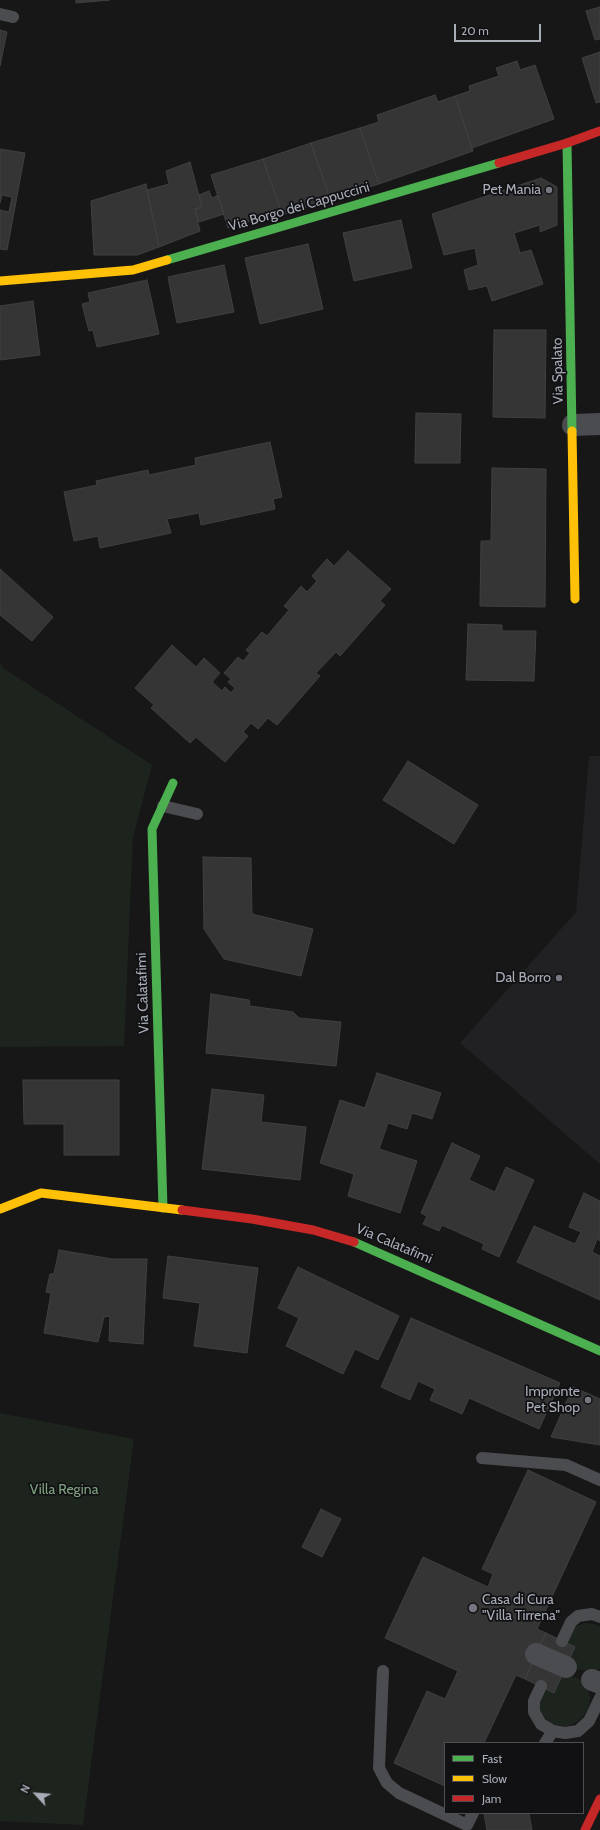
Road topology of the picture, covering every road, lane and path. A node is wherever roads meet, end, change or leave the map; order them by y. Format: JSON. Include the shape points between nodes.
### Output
{"nodes":[{"id":1,"x":0,"y":14,"type":"edge"},
{"id":2,"x":13,"y":17,"type":"dead end"},
{"id":3,"x":600,"y":131,"type":"edge"},
{"id":4,"x":567,"y":143,"type":"junction"},
{"id":5,"x":0,"y":281,"type":"edge"},
{"id":6,"x":600,"y":424,"type":"edge"},
{"id":7,"x":573,"y":425,"type":"junction"},
{"id":8,"x":575,"y":600,"type":"dead end"},
{"id":9,"x":173,"y":782,"type":"dead end"},
{"id":10,"x":163,"y":806,"type":"junction"},
{"id":11,"x":197,"y":814,"type":"dead end"},
{"id":12,"x":163,"y":1208,"type":"junction"},
{"id":13,"x":0,"y":1209,"type":"edge"},
{"id":14,"x":600,"y":1351,"type":"edge"},
{"id":15,"x":482,"y":1458,"type":"dead end"},
{"id":16,"x":600,"y":1480,"type":"edge"},
{"id":17,"x":600,"y":1617,"type":"edge"},
{"id":18,"x":562,"y":1641,"type":"dead end"},
{"id":19,"x":536,"y":1654,"type":"dead end"},
{"id":20,"x":566,"y":1667,"type":"dead end"},
{"id":21,"x":383,"y":1671,"type":"dead end"},
{"id":22,"x":541,"y":1686,"type":"dead end"},
{"id":23,"x":597,"y":1687,"type":"edge"},
{"id":24,"x":553,"y":1731,"type":"junction"},
{"id":25,"x":547,"y":1742,"type":"edge"},
{"id":26,"x":600,"y":1799,"type":"edge"},
{"id":27,"x":472,"y":1814,"type":"edge"},
{"id":28,"x":585,"y":1830,"type":"edge"}],
"edges":[{"from":1,"to":2,"type":"lane"},
{"from":3,"to":4,"type":"street","name":"Via Borgo dei Cappuccini"},
{"from":4,"to":5,"type":"street","name":"Via Borgo dei Cappuccini","via":[[132,270]]},
{"from":4,"to":7,"type":"street","name":"Via Spalato"},
{"from":6,"to":7,"type":"street"},
{"from":7,"to":8,"type":"street","name":"Via Spalato"},
{"from":9,"to":10,"type":"street","name":"Via Calatafimi"},
{"from":10,"to":11,"type":"lane"},
{"from":10,"to":12,"type":"street","name":"Via Calatafimi","via":[[152,830]]},
{"from":12,"to":13,"type":"street","name":"Via Calatafimi","via":[[41,1193]]},
{"from":12,"to":14,"type":"street","name":"Via Calatafimi","via":[[289,1226],[360,1244]]},
{"from":15,"to":16,"type":"lane","via":[[566,1465]]},
{"from":17,"to":18,"type":"lane","via":[[592,1614],[578,1616],[571,1622]]},
{"from":19,"to":20,"type":"street"},
{"from":21,"to":27,"type":"lane","via":[[379,1768],[387,1783],[398,1793],[466,1825]]},
{"from":22,"to":24,"type":"lane","via":[[534,1701],[534,1712],[541,1724]]},
{"from":23,"to":24,"type":"lane","via":[[589,1721],[578,1731]]},
{"from":24,"to":25,"type":"lane"},
{"from":26,"to":28,"type":"street"}]}
